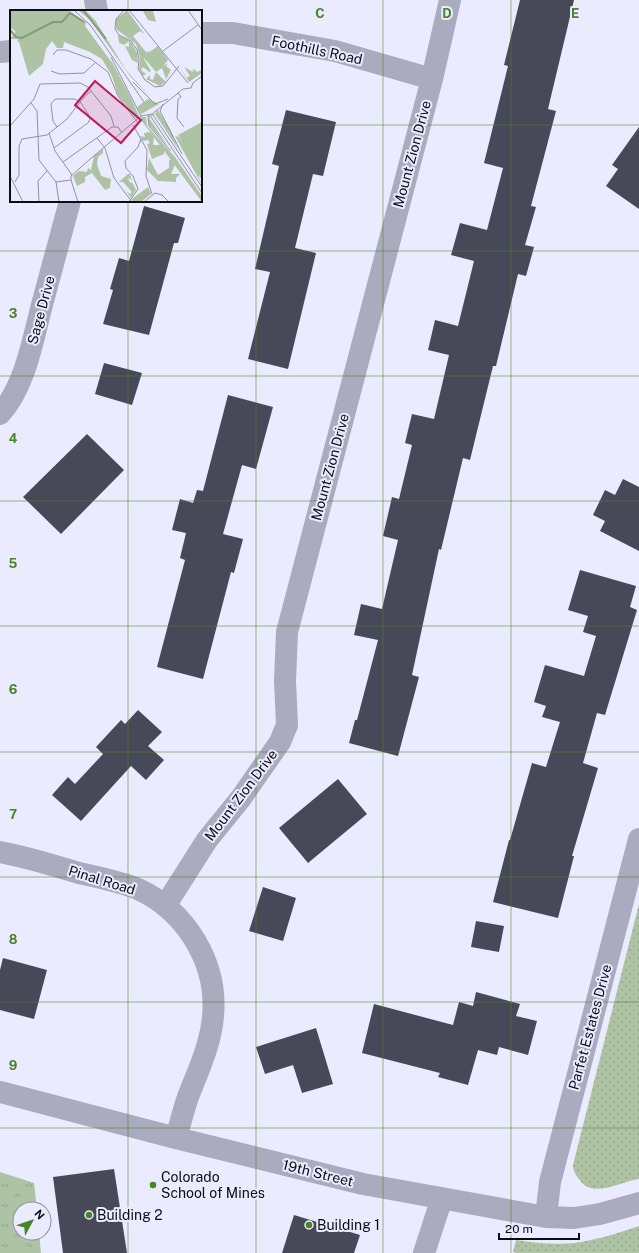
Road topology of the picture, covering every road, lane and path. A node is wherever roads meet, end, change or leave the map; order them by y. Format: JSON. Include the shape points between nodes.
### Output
{"nodes":[{"id":1,"x":95,"y":0,"type":"edge"},
{"id":2,"x":450,"y":0,"type":"edge"},
{"id":3,"x":97,"y":10,"type":"edge"},
{"id":4,"x":202,"y":33,"type":"edge"},
{"id":5,"x":10,"y":51,"type":"edge"},
{"id":6,"x":0,"y":52,"type":"edge"},
{"id":7,"x":432,"y":79,"type":"junction"},
{"id":8,"x":70,"y":202,"type":"edge"},
{"id":9,"x":0,"y":414,"type":"edge"},
{"id":10,"x":639,"y":839,"type":"edge"},
{"id":11,"x":0,"y":852,"type":"edge"},
{"id":12,"x":165,"y":906,"type":"junction"},
{"id":13,"x":0,"y":1092,"type":"edge"},
{"id":14,"x":176,"y":1138,"type":"junction"},
{"id":15,"x":442,"y":1198,"type":"junction"},
{"id":16,"x":639,"y":1203,"type":"edge"},
{"id":17,"x":546,"y":1217,"type":"junction"},
{"id":18,"x":424,"y":1253,"type":"edge"}],
"edges":[{"from":1,"to":3,"type":"street"},
{"from":2,"to":7,"type":"street","name":"Mount Zion Drive"},
{"from":4,"to":7,"type":"street","name":"Foothills Road","via":[[233,33],[335,51]]},
{"from":5,"to":6,"type":"street"},
{"from":7,"to":12,"type":"street","name":"Mount Zion Drive","via":[[287,632],[287,725],[273,753],[207,840]]},
{"from":8,"to":9,"type":"street","name":"Sage Drive","via":[[20,383]]},
{"from":10,"to":17,"type":"street","name":"Parfet Estates Drive","via":[[550,1182]]},
{"from":11,"to":12,"type":"street","name":"Pinal Road","via":[[138,889]]},
{"from":12,"to":14,"type":"street","name":"Pinal Road","via":[[185,925],[197,942],[206,962],[213,990],[213,1017],[208,1043]]},
{"from":13,"to":14,"type":"street","name":"19th Street"},
{"from":14,"to":15,"type":"street","name":"19th Street","via":[[363,1184]]},
{"from":15,"to":17,"type":"street","name":"19th Street"},
{"from":15,"to":18,"type":"street"},
{"from":16,"to":17,"type":"street","name":"19th Street","via":[[574,1218]]}]}
